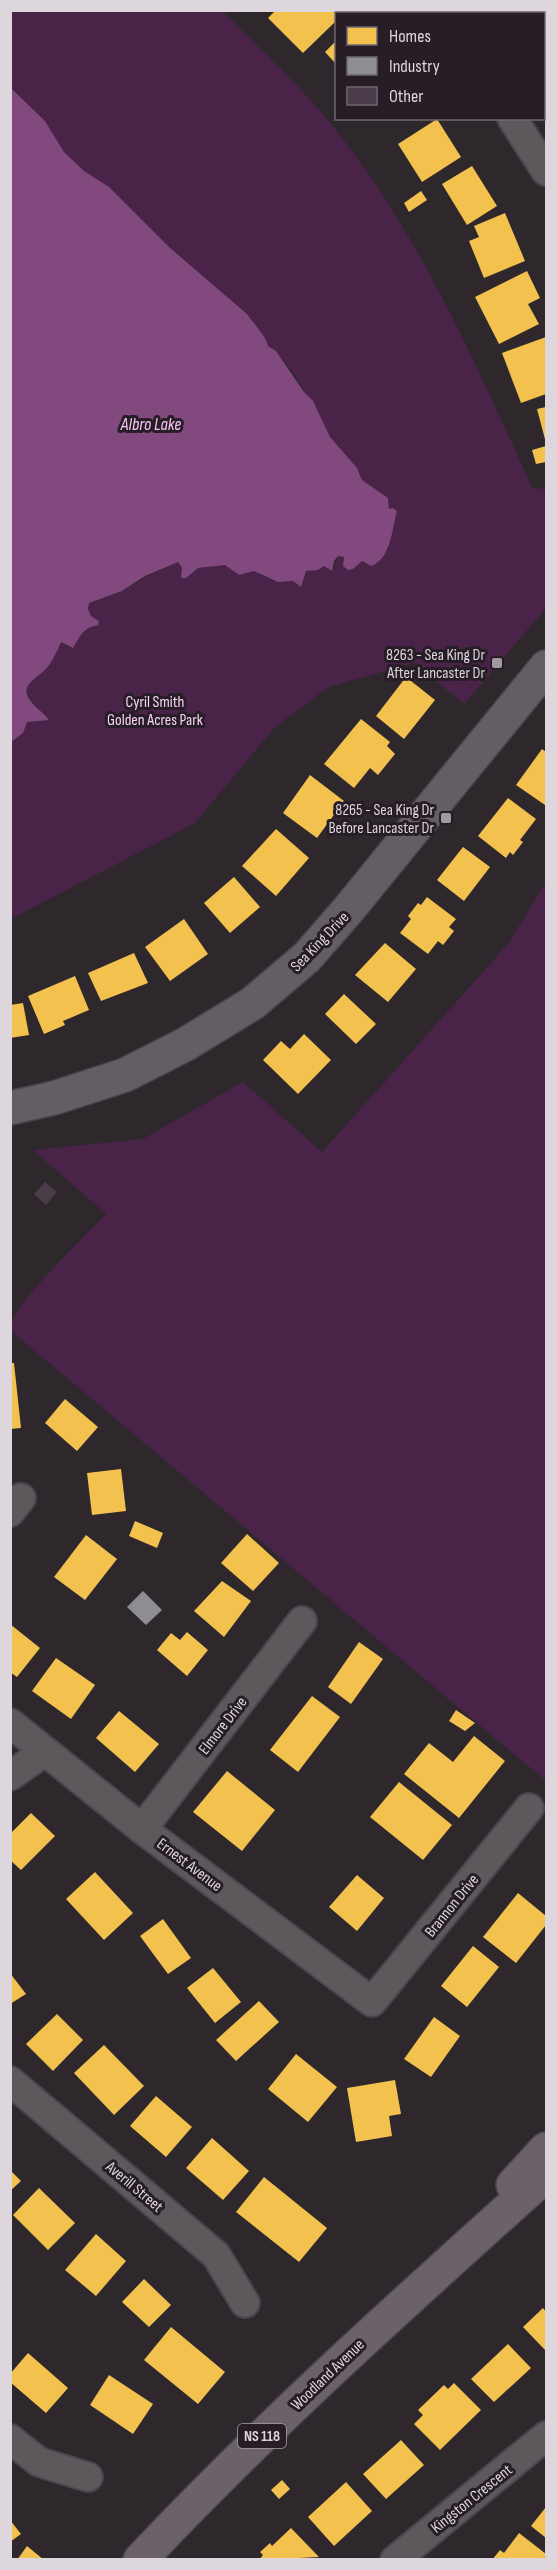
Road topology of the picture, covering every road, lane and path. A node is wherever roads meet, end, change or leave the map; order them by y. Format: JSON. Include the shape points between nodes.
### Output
{"nodes":[{"id":1,"x":513,"y":120,"type":"edge"},
{"id":2,"x":546,"y":171,"type":"edge"},
{"id":3,"x":546,"y":667,"type":"edge"},
{"id":4,"x":10,"y":1108,"type":"edge"},
{"id":5,"x":302,"y":1621,"type":"dead end"},
{"id":6,"x":10,"y":1724,"type":"edge"},
{"id":7,"x":44,"y":1752,"type":"junction"},
{"id":8,"x":10,"y":1776,"type":"edge"},
{"id":9,"x":529,"y":1808,"type":"dead end"},
{"id":10,"x":142,"y":1828,"type":"junction"},
{"id":11,"x":372,"y":2002,"type":"joint"},
{"id":12,"x":10,"y":2081,"type":"edge"},
{"id":13,"x":546,"y":2149,"type":"edge"},
{"id":14,"x":546,"y":2175,"type":"edge"},
{"id":15,"x":245,"y":2303,"type":"dead end"},
{"id":16,"x":388,"y":2317,"type":"junction"},
{"id":17,"x":546,"y":2436,"type":"edge"},
{"id":18,"x":10,"y":2439,"type":"edge"},
{"id":19,"x":88,"y":2477,"type":"dead end"},
{"id":20,"x":140,"y":2559,"type":"edge"},
{"id":21,"x":395,"y":2559,"type":"edge"}],
"edges":[{"from":1,"to":2,"type":"street"},
{"from":3,"to":4,"type":"street","name":"Sea King Drive","via":[[348,910],[307,957],[253,1003],[125,1075]]},
{"from":5,"to":10,"type":"street","name":"Elmore Drive"},
{"from":6,"to":7,"type":"street","name":"Ernest Avenue"},
{"from":7,"to":8,"type":"street"},
{"from":7,"to":10,"type":"street","name":"Ernest Avenue"},
{"from":9,"to":11,"type":"street","name":"Brannon Drive"},
{"from":10,"to":11,"type":"street","name":"Ernest Avenue"},
{"from":12,"to":15,"type":"street","name":"Averill Street","via":[[216,2255]]},
{"from":13,"to":16,"type":"main road","name":"Woodland Avenue","number":"NS 118"},
{"from":14,"to":16,"type":"main road","name":"Woodland Avenue","number":"NS 118"},
{"from":16,"to":20,"type":"main road","name":"Woodland Avenue","number":"NS 118","via":[[211,2484]]},
{"from":17,"to":21,"type":"street","name":"Kingston Crescent"},
{"from":18,"to":19,"type":"street","via":[[39,2462]]}]}
